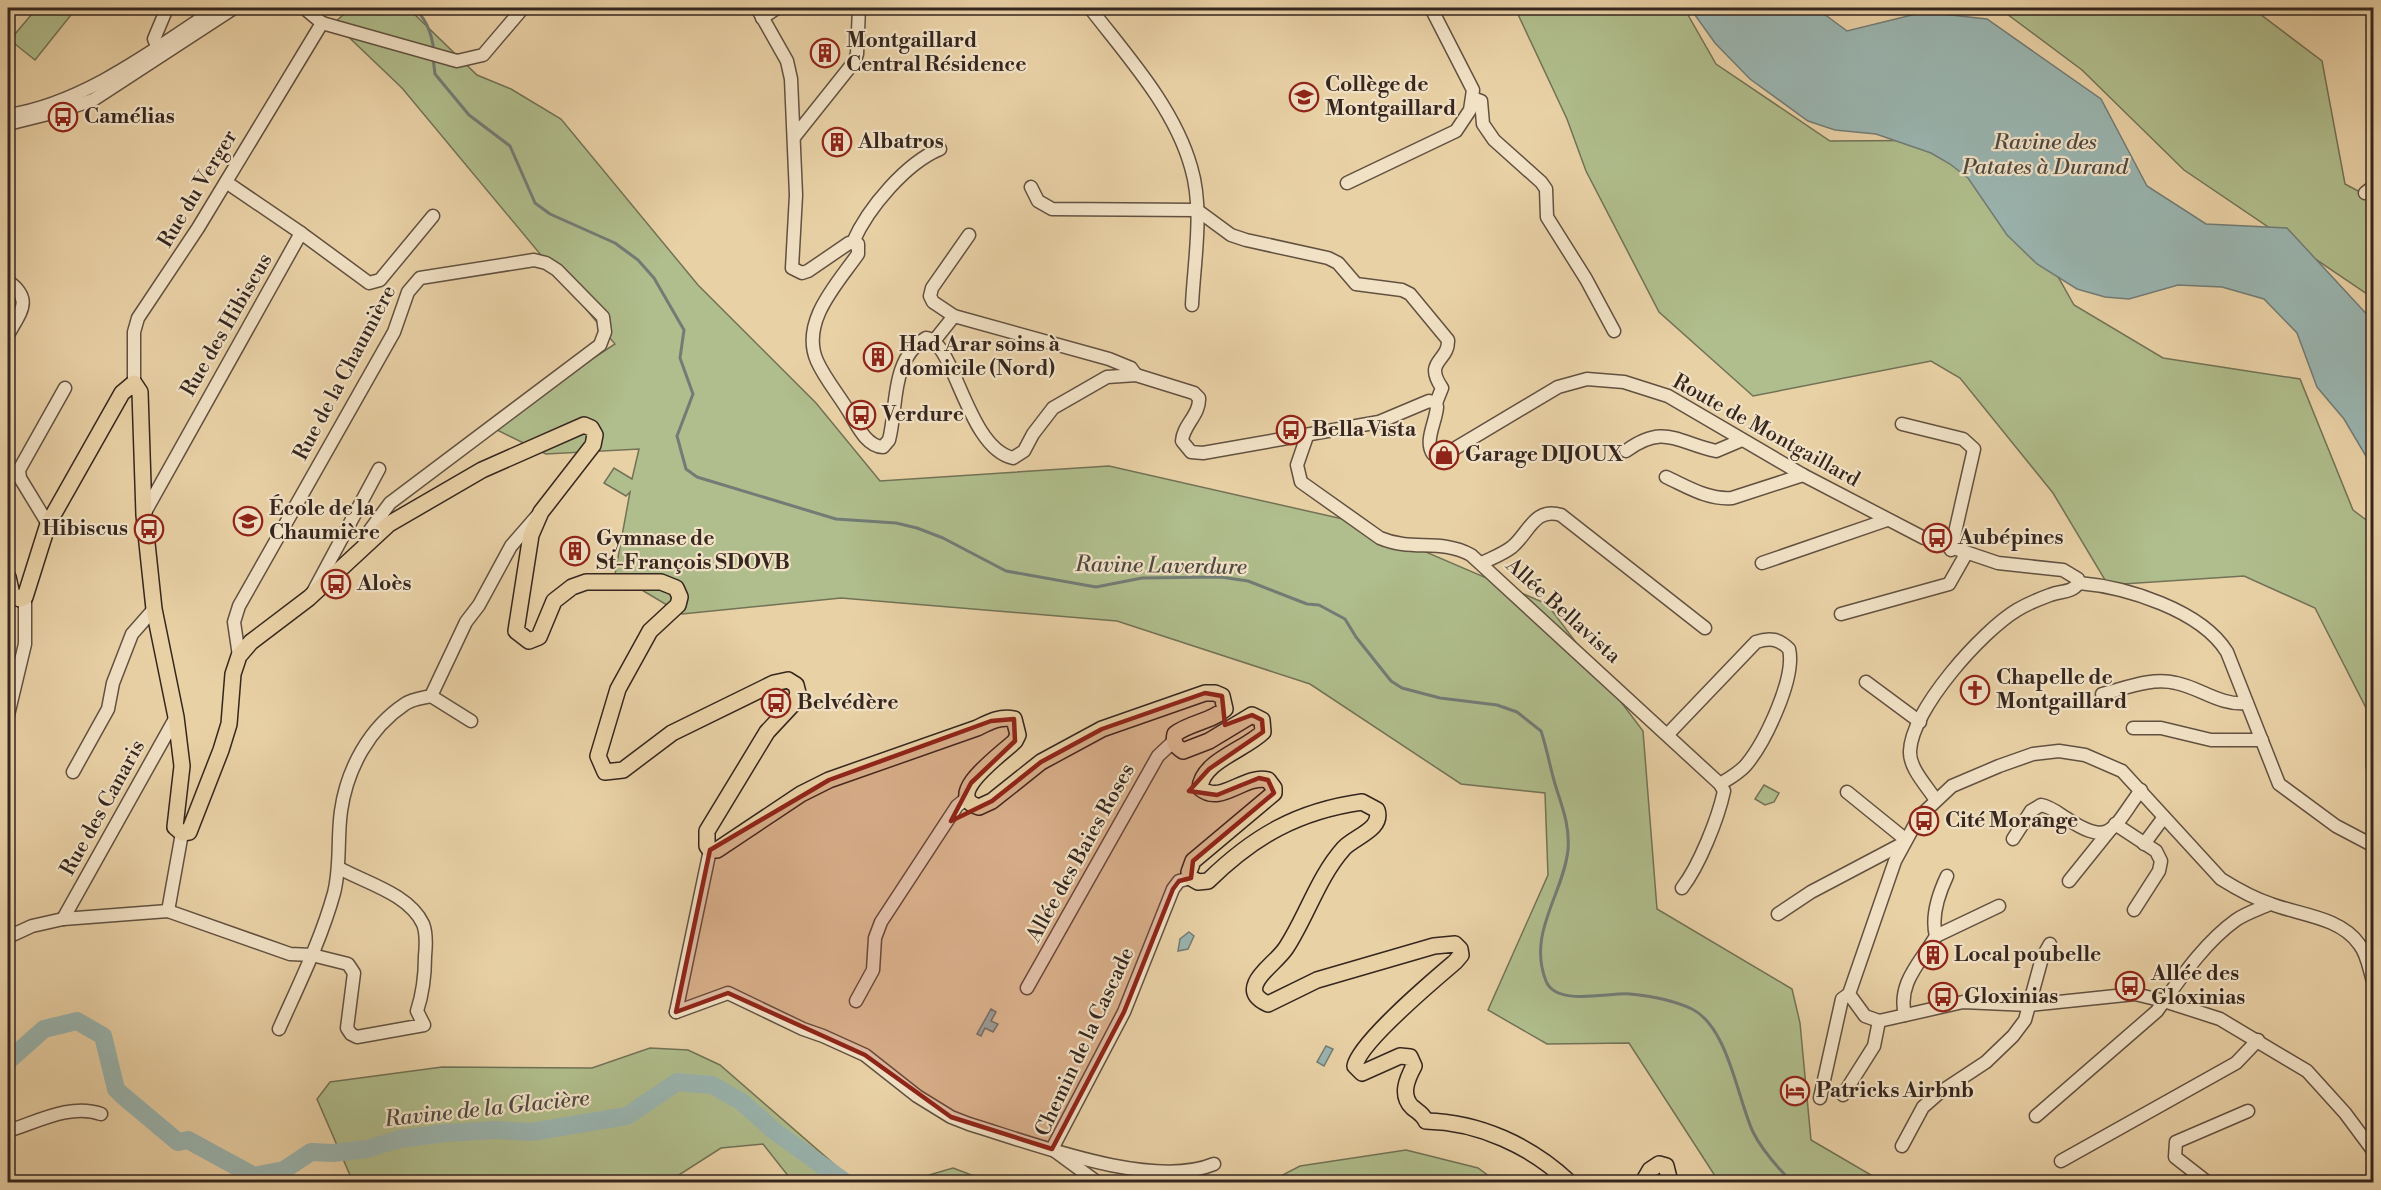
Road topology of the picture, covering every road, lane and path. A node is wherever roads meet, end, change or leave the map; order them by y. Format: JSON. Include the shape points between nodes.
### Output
{"nodes":[{"id":1,"x":11,"y":8,"type":"edge"},
{"id":2,"x":168,"y":8,"type":"edge"},
{"id":3,"x":217,"y":8,"type":"edge"},
{"id":4,"x":234,"y":8,"type":"edge"},
{"id":5,"x":304,"y":8,"type":"edge"},
{"id":6,"x":312,"y":8,"type":"edge"},
{"id":7,"x":523,"y":8,"type":"edge"},
{"id":8,"x":777,"y":8,"type":"edge"},
{"id":9,"x":859,"y":8,"type":"edge"},
{"id":10,"x":1090,"y":8,"type":"edge"},
{"id":11,"x":1431,"y":8,"type":"edge"},
{"id":12,"x":8,"y":12,"type":"edge"},
{"id":13,"x":760,"y":13,"type":"edge"},
{"id":14,"x":322,"y":23,"type":"junction"},
{"id":15,"x":159,"y":52,"type":"junction"},
{"id":16,"x":1473,"y":98,"type":"junction"},
{"id":17,"x":8,"y":115,"type":"edge"},
{"id":18,"x":8,"y":124,"type":"edge"},
{"id":19,"x":795,"y":135,"type":"junction"},
{"id":20,"x":940,"y":148,"type":"dead end"},
{"id":21,"x":226,"y":182,"type":"junction"},
{"id":22,"x":1347,"y":183,"type":"dead end"},
{"id":23,"x":1031,"y":187,"type":"dead end"},
{"id":24,"x":1197,"y":210,"type":"junction"},
{"id":25,"x":433,"y":216,"type":"dead end"},
{"id":26,"x":302,"y":233,"type":"junction"},
{"id":27,"x":969,"y":236,"type":"dead end"},
{"id":28,"x":853,"y":242,"type":"junction"},
{"id":29,"x":8,"y":281,"type":"edge"},
{"id":30,"x":1192,"y":305,"type":"dead end"},
{"id":31,"x":954,"y":316,"type":"junction"},
{"id":32,"x":1614,"y":331,"type":"dead end"},
{"id":33,"x":8,"y":335,"type":"edge"},
{"id":34,"x":934,"y":341,"type":"junction"},
{"id":35,"x":1136,"y":375,"type":"junction"},
{"id":36,"x":134,"y":383,"type":"junction"},
{"id":37,"x":64,"y":388,"type":"dead end"},
{"id":38,"x":1436,"y":402,"type":"junction"},
{"id":39,"x":1902,"y":424,"type":"dead end"},
{"id":40,"x":1306,"y":436,"type":"junction"},
{"id":41,"x":1742,"y":440,"type":"junction"},
{"id":42,"x":1626,"y":451,"type":"dead end"},
{"id":43,"x":379,"y":469,"type":"dead end"},
{"id":44,"x":1803,"y":475,"type":"junction"},
{"id":45,"x":1666,"y":477,"type":"dead end"},
{"id":46,"x":541,"y":512,"type":"junction"},
{"id":47,"x":144,"y":515,"type":"junction"},
{"id":48,"x":1887,"y":520,"type":"junction"},
{"id":49,"x":48,"y":524,"type":"junction"},
{"id":50,"x":367,"y":546,"type":"junction"},
{"id":51,"x":1952,"y":550,"type":"junction"},
{"id":52,"x":1966,"y":554,"type":"junction"},
{"id":53,"x":1482,"y":563,"type":"junction"},
{"id":54,"x":1762,"y":563,"type":"dead end"},
{"id":55,"x":8,"y":577,"type":"edge"},
{"id":56,"x":2079,"y":583,"type":"junction"},
{"id":57,"x":15,"y":598,"type":"edge"},
{"id":58,"x":309,"y":598,"type":"junction"},
{"id":59,"x":154,"y":609,"type":"junction"},
{"id":60,"x":1841,"y":614,"type":"dead end"},
{"id":61,"x":1705,"y":628,"type":"dead end"},
{"id":62,"x":239,"y":656,"type":"junction"},
{"id":63,"x":1866,"y":682,"type":"dead end"},
{"id":64,"x":2103,"y":694,"type":"dead end"},
{"id":65,"x":431,"y":696,"type":"junction"},
{"id":66,"x":2247,"y":703,"type":"junction"},
{"id":67,"x":8,"y":716,"type":"edge"},
{"id":68,"x":176,"y":717,"type":"junction"},
{"id":69,"x":471,"y":721,"type":"dead end"},
{"id":70,"x":1920,"y":722,"type":"junction"},
{"id":71,"x":2133,"y":728,"type":"dead end"},
{"id":72,"x":1668,"y":734,"type":"junction"},
{"id":73,"x":2262,"y":740,"type":"junction"},
{"id":74,"x":1174,"y":741,"type":"junction"},
{"id":75,"x":73,"y":772,"type":"dead end"},
{"id":76,"x":1720,"y":784,"type":"junction"},
{"id":77,"x":2140,"y":790,"type":"junction"},
{"id":78,"x":1847,"y":792,"type":"dead end"},
{"id":79,"x":967,"y":798,"type":"junction"},
{"id":80,"x":1935,"y":800,"type":"junction"},
{"id":81,"x":2164,"y":817,"type":"junction"},
{"id":82,"x":2113,"y":826,"type":"junction"},
{"id":83,"x":182,"y":833,"type":"junction"},
{"id":84,"x":2013,"y":839,"type":"dead end"},
{"id":85,"x":1903,"y":841,"type":"junction"},
{"id":86,"x":2144,"y":844,"type":"junction"},
{"id":87,"x":2373,"y":846,"type":"edge"},
{"id":88,"x":710,"y":850,"type":"junction"},
{"id":89,"x":339,"y":868,"type":"junction"},
{"id":90,"x":1947,"y":876,"type":"dead end"},
{"id":91,"x":1191,"y":878,"type":"junction"},
{"id":92,"x":2069,"y":881,"type":"dead end"},
{"id":93,"x":1682,"y":888,"type":"dead end"},
{"id":94,"x":2270,"y":904,"type":"junction"},
{"id":95,"x":1998,"y":906,"type":"dead end"},
{"id":96,"x":2134,"y":910,"type":"dead end"},
{"id":97,"x":168,"y":911,"type":"junction"},
{"id":98,"x":1779,"y":914,"type":"dead end"},
{"id":99,"x":63,"y":919,"type":"junction"},
{"id":100,"x":1936,"y":936,"type":"junction"},
{"id":101,"x":8,"y":937,"type":"edge"},
{"id":102,"x":2050,"y":944,"type":"dead end"},
{"id":103,"x":312,"y":955,"type":"junction"},
{"id":104,"x":2373,"y":984,"type":"edge"},
{"id":105,"x":1027,"y":988,"type":"dead end"},
{"id":106,"x":1849,"y":994,"type":"junction"},
{"id":107,"x":856,"y":1001,"type":"dead end"},
{"id":108,"x":2164,"y":1001,"type":"junction"},
{"id":109,"x":2029,"y":1005,"type":"junction"},
{"id":110,"x":1905,"y":1015,"type":"junction"},
{"id":111,"x":1879,"y":1021,"type":"junction"},
{"id":112,"x":279,"y":1029,"type":"dead end"},
{"id":113,"x":2258,"y":1040,"type":"junction"},
{"id":114,"x":1843,"y":1095,"type":"dead end"},
{"id":115,"x":1820,"y":1098,"type":"dead end"},
{"id":116,"x":2248,"y":1111,"type":"dead end"},
{"id":117,"x":101,"y":1114,"type":"dead end"},
{"id":118,"x":2036,"y":1116,"type":"dead end"},
{"id":119,"x":8,"y":1131,"type":"edge"},
{"id":120,"x":1902,"y":1146,"type":"dead end"},
{"id":121,"x":1052,"y":1149,"type":"junction"},
{"id":122,"x":2373,"y":1152,"type":"edge"},
{"id":123,"x":2061,"y":1161,"type":"dead end"},
{"id":124,"x":1214,"y":1164,"type":"dead end"},
{"id":125,"x":1097,"y":1182,"type":"edge"},
{"id":126,"x":1569,"y":1182,"type":"edge"},
{"id":127,"x":1643,"y":1182,"type":"edge"},
{"id":128,"x":1670,"y":1182,"type":"edge"},
{"id":129,"x":2207,"y":1182,"type":"edge"}],
"edges":[{"from":1,"to":12,"type":"street"},
{"from":2,"to":15,"type":"street","via":[[154,39]]},
{"from":3,"to":15,"type":"street"},
{"from":4,"to":15,"type":"street"},
{"from":5,"to":14,"type":"street"},
{"from":6,"to":14,"type":"street"},
{"from":7,"to":14,"type":"street","via":[[483,55],[457,61]]},
{"from":8,"to":13,"type":"street"},
{"from":9,"to":19,"type":"street","via":[[854,62]]},
{"from":10,"to":24,"type":"street","via":[[1158,99],[1179,135],[1192,168]]},
{"from":11,"to":16,"type":"street","via":[[1473,90]]},
{"from":13,"to":19,"type":"street","via":[[790,70]]},
{"from":14,"to":21,"type":"street","name":"Rue du Verger"},
{"from":15,"to":17,"type":"street","via":[[81,92]]},
{"from":15,"to":18,"type":"street","via":[[93,100]]},
{"from":16,"to":22,"type":"street","via":[[1456,131]]},
{"from":16,"to":32,"type":"street","via":[[1481,101],[1484,124],[1494,140],[1546,189],[1547,217]]},
{"from":19,"to":28,"type":"street","via":[[792,268],[802,273],[808,271]]},
{"from":20,"to":28,"type":"street","via":[[915,162],[863,222]]},
{"from":21,"to":26,"type":"street"},
{"from":21,"to":36,"type":"street","name":"Rue du Verger","via":[[138,318],[134,332]]},
{"from":23,"to":24,"type":"street","via":[[1038,201],[1052,208]]},
{"from":24,"to":30,"type":"street"},
{"from":24,"to":38,"type":"street","via":[[1231,235],[1323,256],[1338,263],[1356,284],[1402,290],[1416,299],[1448,340],[1435,368],[1442,388]]},
{"from":25,"to":26,"type":"street","via":[[374,283]]},
{"from":26,"to":47,"type":"street","name":"Rue des Hibiscus"},
{"from":27,"to":31,"type":"street","via":[[930,296]]},
{"from":28,"to":34,"type":"street","via":[[858,244],[858,254],[816,318],[813,345],[817,361],[873,444],[883,447],[889,440],[898,376],[909,352],[926,338]]},
{"from":29,"to":33,"type":"street","via":[[19,289],[23,299]]},
{"from":31,"to":34,"type":"street"},
{"from":31,"to":35,"type":"street","via":[[1109,359],[1131,368]]},
{"from":34,"to":35,"type":"street","via":[[941,347],[978,427],[999,451],[1013,458],[1024,451],[1053,408],[1071,395],[1107,377]]},
{"from":35,"to":40,"type":"street","via":[[1189,390],[1199,398],[1197,411],[1182,437],[1191,452]]},
{"from":36,"to":47,"type":"main road","via":[[140,392]]},
{"from":36,"to":49,"type":"main road","via":[[122,393]]},
{"from":37,"to":49,"type":"street","via":[[19,470]]},
{"from":38,"to":40,"type":"street","via":[[1425,402],[1379,422]]},
{"from":38,"to":41,"type":"street","name":"Route de Montgaillard","via":[[1429,445],[1433,454],[1439,455],[1558,387],[1587,379],[1624,382],[1668,396]]},
{"from":39,"to":51,"type":"street","via":[[1963,439],[1974,449]]},
{"from":40,"to":53,"type":"street","name":"Allée Bellavista","via":[[1297,465],[1301,482],[1380,538],[1409,546],[1448,545]]},
{"from":41,"to":42,"type":"street","via":[[1716,451],[1659,435]]},
{"from":41,"to":44,"type":"street","name":"Route de Montgaillard"},
{"from":43,"to":58,"type":"street"},
{"from":44,"to":45,"type":"street","via":[[1720,499]]},
{"from":44,"to":48,"type":"street","name":"Route de Montgaillard"},
{"from":46,"to":50,"type":"main road","via":[[590,452],[595,435],[591,428],[578,426],[482,470],[388,524]]},
{"from":46,"to":65,"type":"street","via":[[511,546],[466,622]]},
{"from":46,"to":88,"type":"main road","via":[[531,535],[516,631],[522,637],[530,641],[539,637],[554,601],[586,582],[661,582],[676,588],[680,597],[678,605],[650,632],[618,689],[598,756],[605,772],[623,770],[672,733],[774,683],[788,680],[796,685],[795,702],[766,732],[707,831],[705,840]]},
{"from":47,"to":59,"type":"main road"},
{"from":48,"to":51,"type":"street","name":"Route de Montgaillard"},
{"from":48,"to":54,"type":"street"},
{"from":49,"to":57,"type":"main road"},
{"from":50,"to":58,"type":"main road"},
{"from":50,"to":62,"type":"street","name":"Rue de la Chaumière","via":[[370,530],[390,503],[600,345],[605,332],[603,317],[557,270],[534,260],[420,278],[408,292],[394,332],[239,606],[234,622]]},
{"from":51,"to":52,"type":"street","name":"Route de Montgaillard"},
{"from":52,"to":56,"type":"street","name":"Route de Montgaillard","via":[[1998,563],[2063,570],[2075,575]]},
{"from":52,"to":60,"type":"street","via":[[1949,584]]},
{"from":53,"to":61,"type":"street","via":[[1512,547],[1537,518],[1555,513]]},
{"from":53,"to":72,"type":"street","name":"Allée Bellavista"},
{"from":55,"to":57,"type":"main road"},
{"from":56,"to":66,"type":"street","via":[[2129,592],[2208,628],[2227,652]]},
{"from":56,"to":70,"type":"street","via":[[2068,592],[2053,593],[2016,610],[1981,638],[1954,667]]},
{"from":57,"to":67,"type":"street","via":[[25,644]]},
{"from":58,"to":62,"type":"main road","via":[[251,642]]},
{"from":59,"to":68,"type":"main road"},
{"from":59,"to":75,"type":"street","via":[[132,634],[113,683],[108,709]]},
{"from":62,"to":83,"type":"main road","via":[[221,750],[197,816],[189,832]]},
{"from":63,"to":70,"type":"street"},
{"from":64,"to":66,"type":"street","via":[[2164,681],[2223,701]]},
{"from":65,"to":69,"type":"street"},
{"from":65,"to":89,"type":"street","via":[[406,703],[365,744],[349,777],[341,811]]},
{"from":66,"to":73,"type":"street"},
{"from":68,"to":83,"type":"main road","via":[[182,766],[175,827]]},
{"from":68,"to":99,"type":"street","name":"Rue des Canaris"},
{"from":70,"to":80,"type":"street","via":[[1910,751],[1916,770]]},
{"from":71,"to":73,"type":"street","via":[[2161,728],[2211,740]]},
{"from":72,"to":76,"type":"street","name":"Allée Bellavista"},
{"from":72,"to":76,"type":"street","via":[[1756,642],[1772,639],[1783,643],[1789,649],[1789,672],[1768,729],[1746,764]]},
{"from":73,"to":87,"type":"street","via":[[2279,784],[2336,826]]},
{"from":74,"to":79,"type":"main road","via":[[1175,734],[1187,725],[1217,716],[1225,709],[1222,696],[1205,693],[1102,729],[1041,762],[992,801],[980,807]]},
{"from":74,"to":91,"type":"main road","via":[[1183,751],[1209,741],[1252,715],[1262,720],[1263,732],[1209,769],[1201,778],[1200,788],[1217,795],[1259,778],[1268,780],[1274,788],[1269,800],[1193,861]]},
{"from":74,"to":105,"type":"street","name":"Allée des Baies Roses","via":[[1158,756]]},
{"from":76,"to":93,"type":"street","via":[[1724,791],[1720,805],[1691,876]]},
{"from":77,"to":80,"type":"street","via":[[2109,764],[2059,751],[2033,754],[1999,766],[1952,786]]},
{"from":77,"to":81,"type":"street"},
{"from":77,"to":82,"type":"street"},
{"from":78,"to":85,"type":"street"},
{"from":79,"to":88,"type":"main road","via":[[971,783],[1015,741],[1018,728],[1014,719],[991,721],[856,769],[801,794],[724,847]]},
{"from":79,"to":107,"type":"street","via":[[957,806],[881,922],[875,938],[873,970]]},
{"from":80,"to":85,"type":"street"},
{"from":81,"to":86,"type":"street"},
{"from":81,"to":94,"type":"street","via":[[2221,879]]},
{"from":82,"to":84,"type":"street","via":[[2103,834],[2093,834],[2041,806],[2031,811]]},
{"from":82,"to":86,"type":"street"},
{"from":82,"to":92,"type":"street"},
{"from":83,"to":97,"type":"street"},
{"from":85,"to":98,"type":"street"},
{"from":85,"to":106,"type":"street"},
{"from":86,"to":96,"type":"street","via":[[2159,856],[2161,866]]},
{"from":88,"to":121,"type":"street","via":[[675,1012],[728,993],[865,1055],[951,1117]]},
{"from":89,"to":103,"type":"street"},
{"from":89,"to":103,"type":"street","via":[[395,896],[423,925],[424,984],[417,1011],[424,1025],[351,1034],[347,1028],[352,968],[344,962]]},
{"from":90,"to":100,"type":"street","via":[[1939,896]]},
{"from":91,"to":121,"type":"street","name":"Chemin de la Cascade","via":[[1179,881],[1173,889],[1124,1012]]},
{"from":91,"to":126,"type":"main road","via":[[1208,882],[1263,835],[1285,823],[1362,802],[1377,810],[1377,824],[1344,848],[1286,947],[1256,983],[1254,992],[1268,1004],[1317,980],[1434,946],[1455,944],[1461,955],[1371,1042],[1355,1066],[1362,1073],[1400,1056],[1410,1057],[1414,1066],[1405,1090],[1410,1105],[1426,1120],[1494,1133],[1528,1151]]},
{"from":94,"to":104,"type":"street","via":[[2331,922],[2349,933],[2362,948]]},
{"from":94,"to":108,"type":"street","via":[[2238,919],[2220,934]]},
{"from":95,"to":100,"type":"street"},
{"from":97,"to":99,"type":"street"},
{"from":97,"to":103,"type":"street","via":[[290,954]]},
{"from":99,"to":101,"type":"street"},
{"from":100,"to":110,"type":"street","via":[[1906,982],[1902,998]]},
{"from":102,"to":109,"type":"street","via":[[2042,958]]},
{"from":103,"to":112,"type":"street"},
{"from":106,"to":111,"type":"street","via":[[1865,1016]]},
{"from":106,"to":115,"type":"street","via":[[1842,999]]},
{"from":108,"to":109,"type":"street","via":[[2135,994]]},
{"from":108,"to":113,"type":"street","via":[[2220,1019]]},
{"from":108,"to":118,"type":"street"},
{"from":109,"to":110,"type":"street","via":[[1963,1002]]},
{"from":109,"to":120,"type":"street","via":[[2025,1020],[2013,1036],[1986,1062],[1923,1107]]},
{"from":110,"to":111,"type":"street"},
{"from":111,"to":114,"type":"street","via":[[1874,1046]]},
{"from":113,"to":122,"type":"street","via":[[2307,1071]]},
{"from":113,"to":123,"type":"street","via":[[2236,1063]]},
{"from":116,"to":129,"type":"street","via":[[2176,1142],[2175,1157]]},
{"from":117,"to":119,"type":"street","via":[[74,1110]]},
{"from":121,"to":124,"type":"street","via":[[1091,1162],[1158,1172],[1191,1172]]},
{"from":121,"to":125,"type":"street","name":"Chemin de la Cascade"},
{"from":127,"to":128,"type":"main road","via":[[1659,1164],[1666,1166]]}]}
